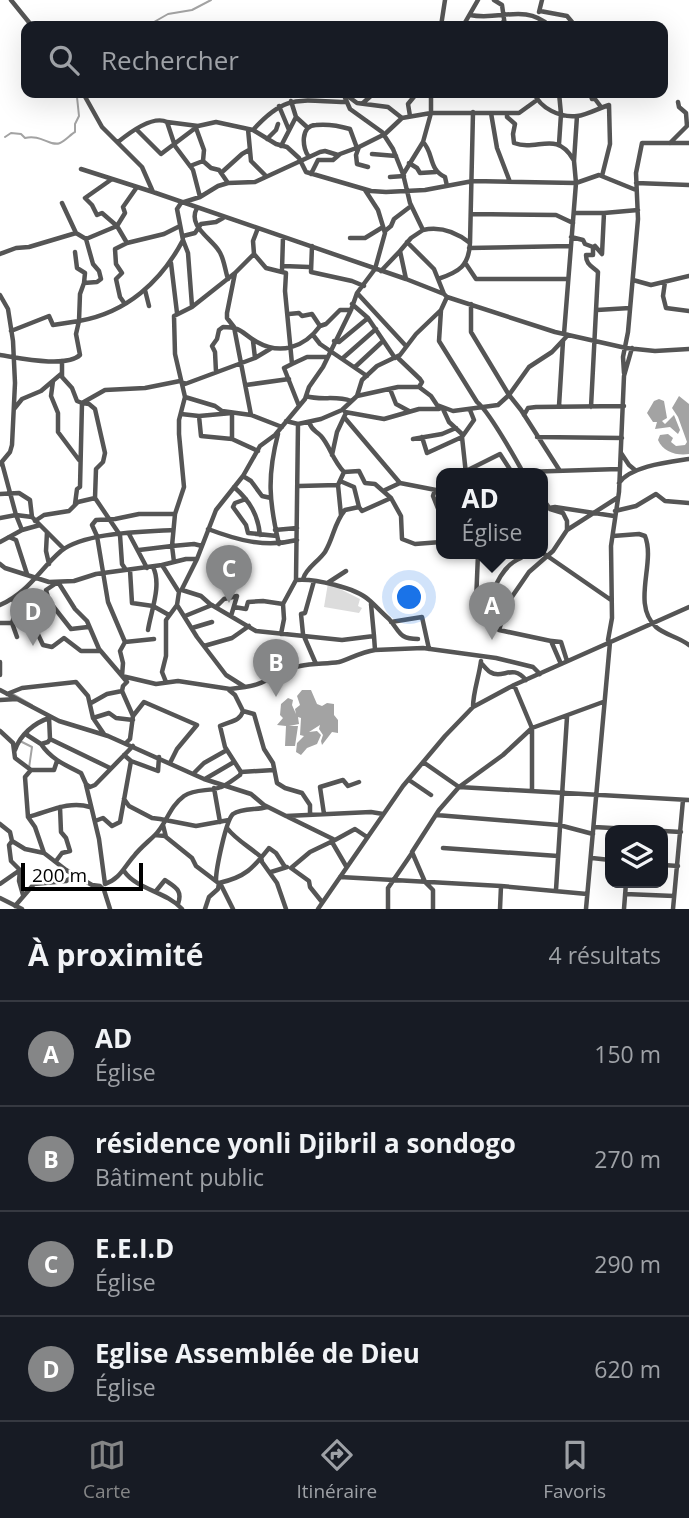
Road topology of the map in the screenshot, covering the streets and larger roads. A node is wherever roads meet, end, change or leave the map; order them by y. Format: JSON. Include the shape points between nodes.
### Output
{"nodes":[{"id":1,"x":11,"y":0,"type":"edge"},
{"id":2,"x":445,"y":0,"type":"edge"},
{"id":3,"x":478,"y":0,"type":"edge"},
{"id":4,"x":494,"y":0,"type":"edge"},
{"id":5,"x":542,"y":0,"type":"edge"},
{"id":6,"x":540,"y":10,"type":"junction"},
{"id":7,"x":470,"y":15,"type":"junction"},
{"id":8,"x":538,"y":18,"type":"junction"},
{"id":9,"x":28,"y":21,"type":"edge"},
{"id":10,"x":442,"y":21,"type":"edge"},
{"id":11,"x":466,"y":21,"type":"edge"},
{"id":12,"x":504,"y":21,"type":"edge"},
{"id":13,"x":542,"y":21,"type":"edge"},
{"id":14,"x":571,"y":21,"type":"edge"},
{"id":15,"x":85,"y":98,"type":"edge"},
{"id":16,"x":297,"y":98,"type":"edge"},
{"id":17,"x":345,"y":98,"type":"edge"},
{"id":18,"x":355,"y":98,"type":"edge"},
{"id":19,"x":369,"y":98,"type":"edge"},
{"id":20,"x":413,"y":98,"type":"edge"},
{"id":21,"x":431,"y":98,"type":"edge"},
{"id":22,"x":559,"y":98,"type":"edge"},
{"id":23,"x":592,"y":98,"type":"edge"},
{"id":24,"x":537,"y":100,"type":"joint"},
{"id":25,"x":291,"y":101,"type":"junction"},
{"id":26,"x":299,"y":101,"type":"junction"},
{"id":27,"x":346,"y":102,"type":"junction"},
{"id":28,"x":678,"y":102,"type":"dead end"},
{"id":29,"x":362,"y":104,"type":"junction"},
{"id":30,"x":279,"y":106,"type":"junction"},
{"id":31,"x":601,"y":107,"type":"junction"},
{"id":32,"x":473,"y":112,"type":"junction"},
{"id":33,"x":431,"y":113,"type":"junction"},
{"id":34,"x":491,"y":113,"type":"junction"},
{"id":35,"x":507,"y":113,"type":"junction"},
{"id":36,"x":561,"y":114,"type":"junction"},
{"id":37,"x":410,"y":116,"type":"junction"},
{"id":38,"x":577,"y":116,"type":"junction"},
{"id":39,"x":296,"y":117,"type":"junction"},
{"id":40,"x":402,"y":118,"type":"junction"},
{"id":41,"x":167,"y":122,"type":"junction"},
{"id":42,"x":278,"y":124,"type":"dead end"},
{"id":43,"x":688,"y":126,"type":"edge"},
{"id":44,"x":197,"y":127,"type":"junction"},
{"id":45,"x":308,"y":128,"type":"junction"},
{"id":46,"x":137,"y":130,"type":"junction"},
{"id":47,"x":250,"y":130,"type":"junction"},
{"id":48,"x":289,"y":130,"type":"junction"},
{"id":49,"x":384,"y":134,"type":"junction"},
{"id":50,"x":268,"y":139,"type":"junction"},
{"id":51,"x":118,"y":142,"type":"junction"},
{"id":52,"x":423,"y":142,"type":"junction"},
{"id":53,"x":669,"y":143,"type":"junction"},
{"id":54,"x":689,"y":143,"type":"edge"},
{"id":55,"x":559,"y":144,"type":"junction"},
{"id":56,"x":175,"y":146,"type":"junction"},
{"id":57,"x":281,"y":146,"type":"junction"},
{"id":58,"x":358,"y":147,"type":"junction"},
{"id":59,"x":249,"y":150,"type":"junction"},
{"id":60,"x":372,"y":154,"type":"dead end"},
{"id":61,"x":338,"y":155,"type":"junction"},
{"id":62,"x":396,"y":156,"type":"junction"},
{"id":63,"x":309,"y":157,"type":"junction"},
{"id":64,"x":203,"y":161,"type":"junction"},
{"id":65,"x":301,"y":161,"type":"junction"},
{"id":66,"x":574,"y":161,"type":"junction"},
{"id":67,"x":409,"y":163,"type":"junction"},
{"id":68,"x":190,"y":166,"type":"junction"},
{"id":69,"x":368,"y":167,"type":"dead end"},
{"id":70,"x":81,"y":169,"type":"dead end"},
{"id":71,"x":436,"y":172,"type":"junction"},
{"id":72,"x":221,"y":173,"type":"junction"},
{"id":73,"x":312,"y":174,"type":"junction"},
{"id":74,"x":404,"y":175,"type":"junction"},
{"id":75,"x":266,"y":176,"type":"junction"},
{"id":76,"x":602,"y":176,"type":"junction"},
{"id":77,"x":390,"y":177,"type":"dead end"},
{"id":78,"x":112,"y":180,"type":"junction"},
{"id":79,"x":473,"y":181,"type":"junction"},
{"id":80,"x":510,"y":182,"type":"junction"},
{"id":81,"x":228,"y":183,"type":"junction"},
{"id":82,"x":576,"y":183,"type":"junction"},
{"id":83,"x":636,"y":183,"type":"junction"},
{"id":84,"x":689,"y":185,"type":"edge"},
{"id":85,"x":447,"y":186,"type":"junction"},
{"id":86,"x":138,"y":187,"type":"junction"},
{"id":87,"x":365,"y":190,"type":"junction"},
{"id":88,"x":407,"y":191,"type":"junction"},
{"id":89,"x":636,"y":191,"type":"junction"},
{"id":90,"x":153,"y":192,"type":"junction"},
{"id":91,"x":200,"y":197,"type":"junction"},
{"id":92,"x":181,"y":203,"type":"junction"},
{"id":93,"x":62,"y":204,"type":"dead end"},
{"id":94,"x":411,"y":206,"type":"junction"},
{"id":95,"x":197,"y":208,"type":"junction"},
{"id":96,"x":638,"y":210,"type":"junction"},
{"id":97,"x":573,"y":213,"type":"junction"},
{"id":98,"x":604,"y":213,"type":"junction"},
{"id":99,"x":472,"y":214,"type":"junction"},
{"id":100,"x":224,"y":218,"type":"junction"},
{"id":101,"x":573,"y":223,"type":"junction"},
{"id":102,"x":117,"y":226,"type":"junction"},
{"id":103,"x":180,"y":226,"type":"junction"},
{"id":104,"x":258,"y":228,"type":"junction"},
{"id":105,"x":199,"y":229,"type":"junction"},
{"id":106,"x":384,"y":229,"type":"junction"},
{"id":107,"x":423,"y":230,"type":"junction"},
{"id":108,"x":76,"y":233,"type":"junction"},
{"id":109,"x":283,"y":237,"type":"junction"},
{"id":110,"x":350,"y":237,"type":"dead end"},
{"id":111,"x":571,"y":237,"type":"junction"},
{"id":112,"x":183,"y":238,"type":"junction"},
{"id":113,"x":86,"y":239,"type":"junction"},
{"id":114,"x":407,"y":242,"type":"junction"},
{"id":115,"x":127,"y":243,"type":"junction"},
{"id":116,"x":587,"y":245,"type":"junction"},
{"id":117,"x":312,"y":246,"type":"junction"},
{"id":118,"x":469,"y":246,"type":"junction"},
{"id":119,"x":570,"y":246,"type":"junction"},
{"id":120,"x":400,"y":251,"type":"junction"},
{"id":121,"x":75,"y":252,"type":"dead end"},
{"id":122,"x":0,"y":254,"type":"edge"},
{"id":123,"x":254,"y":254,"type":"junction"},
{"id":124,"x":171,"y":262,"type":"junction"},
{"id":125,"x":467,"y":264,"type":"junction"},
{"id":126,"x":309,"y":267,"type":"junction"},
{"id":127,"x":282,"y":268,"type":"junction"},
{"id":128,"x":378,"y":270,"type":"junction"},
{"id":129,"x":235,"y":273,"type":"junction"},
{"id":130,"x":689,"y":276,"type":"edge"},
{"id":131,"x":228,"y":279,"type":"junction"},
{"id":132,"x":406,"y":279,"type":"junction"},
{"id":133,"x":438,"y":279,"type":"junction"},
{"id":134,"x":568,"y":279,"type":"junction"},
{"id":135,"x":633,"y":280,"type":"junction"},
{"id":136,"x":665,"y":281,"type":"junction"},
{"id":137,"x":84,"y":283,"type":"junction"},
{"id":138,"x":364,"y":286,"type":"junction"},
{"id":139,"x":145,"y":290,"type":"junction"},
{"id":140,"x":358,"y":293,"type":"junction"},
{"id":141,"x":0,"y":295,"type":"edge"},
{"id":142,"x":445,"y":295,"type":"junction"},
{"id":143,"x":125,"y":304,"type":"junction"},
{"id":144,"x":471,"y":304,"type":"junction"},
{"id":145,"x":149,"y":306,"type":"dead end"},
{"id":146,"x":192,"y":306,"type":"junction"},
{"id":147,"x":352,"y":307,"type":"junction"},
{"id":148,"x":630,"y":308,"type":"junction"},
{"id":149,"x":441,"y":310,"type":"junction"},
{"id":150,"x":597,"y":310,"type":"junction"},
{"id":151,"x":689,"y":311,"type":"edge"},
{"id":152,"x":177,"y":313,"type":"junction"},
{"id":153,"x":289,"y":314,"type":"junction"},
{"id":154,"x":368,"y":318,"type":"junction"},
{"id":155,"x":79,"y":321,"type":"junction"},
{"id":156,"x":320,"y":326,"type":"junction"},
{"id":157,"x":234,"y":327,"type":"junction"},
{"id":158,"x":376,"y":329,"type":"junction"},
{"id":159,"x":11,"y":331,"type":"junction"},
{"id":160,"x":566,"y":334,"type":"junction"},
{"id":161,"x":313,"y":335,"type":"junction"},
{"id":162,"x":253,"y":340,"type":"junction"},
{"id":163,"x":334,"y":341,"type":"junction"},
{"id":164,"x":383,"y":341,"type":"junction"},
{"id":165,"x":563,"y":341,"type":"junction"},
{"id":166,"x":595,"y":341,"type":"junction"},
{"id":167,"x":406,"y":346,"type":"junction"},
{"id":168,"x":291,"y":348,"type":"junction"},
{"id":169,"x":629,"y":348,"type":"junction"},
{"id":170,"x":270,"y":349,"type":"junction"},
{"id":171,"x":689,"y":349,"type":"edge"},
{"id":172,"x":331,"y":351,"type":"junction"},
{"id":173,"x":0,"y":355,"type":"edge"},
{"id":174,"x":14,"y":357,"type":"junction"},
{"id":175,"x":328,"y":357,"type":"junction"},
{"id":176,"x":255,"y":358,"type":"junction"},
{"id":177,"x":343,"y":358,"type":"junction"},
{"id":178,"x":396,"y":358,"type":"junction"},
{"id":179,"x":62,"y":361,"type":"junction"},
{"id":180,"x":241,"y":363,"type":"junction"},
{"id":181,"x":292,"y":364,"type":"junction"},
{"id":182,"x":355,"y":367,"type":"junction"},
{"id":183,"x":216,"y":372,"type":"junction"},
{"id":184,"x":61,"y":374,"type":"junction"},
{"id":185,"x":367,"y":376,"type":"junction"},
{"id":186,"x":289,"y":379,"type":"junction"},
{"id":187,"x":53,"y":381,"type":"junction"},
{"id":188,"x":180,"y":381,"type":"junction"},
{"id":189,"x":246,"y":385,"type":"junction"},
{"id":190,"x":419,"y":387,"type":"junction"},
{"id":191,"x":390,"y":389,"type":"junction"},
{"id":192,"x":509,"y":395,"type":"junction"},
{"id":193,"x":306,"y":396,"type":"junction"},
{"id":194,"x":356,"y":396,"type":"junction"},
{"id":195,"x":184,"y":397,"type":"junction"},
{"id":196,"x":351,"y":401,"type":"junction"},
{"id":197,"x":82,"y":403,"type":"junction"},
{"id":198,"x":299,"y":406,"type":"junction"},
{"id":199,"x":559,"y":406,"type":"junction"},
{"id":200,"x":484,"y":407,"type":"junction"},
{"id":201,"x":591,"y":407,"type":"junction"},
{"id":202,"x":624,"y":407,"type":"junction"},
{"id":203,"x":444,"y":409,"type":"junction"},
{"id":204,"x":13,"y":410,"type":"junction"},
{"id":205,"x":470,"y":410,"type":"junction"},
{"id":206,"x":411,"y":411,"type":"junction"},
{"id":207,"x":232,"y":413,"type":"junction"},
{"id":208,"x":344,"y":413,"type":"junction"},
{"id":209,"x":181,"y":414,"type":"junction"},
{"id":210,"x":251,"y":415,"type":"junction"},
{"id":211,"x":199,"y":416,"type":"junction"},
{"id":212,"x":524,"y":417,"type":"junction"},
{"id":213,"x":286,"y":421,"type":"junction"},
{"id":214,"x":309,"y":422,"type":"junction"},
{"id":215,"x":298,"y":424,"type":"junction"},
{"id":216,"x":281,"y":428,"type":"junction"},
{"id":217,"x":456,"y":428,"type":"junction"},
{"id":218,"x":462,"y":436,"type":"junction"},
{"id":219,"x":422,"y":437,"type":"junction"},
{"id":220,"x":537,"y":437,"type":"junction"},
{"id":221,"x":622,"y":438,"type":"junction"},
{"id":222,"x":232,"y":439,"type":"junction"},
{"id":223,"x":413,"y":439,"type":"dead end"},
{"id":224,"x":258,"y":451,"type":"junction"},
{"id":225,"x":510,"y":451,"type":"junction"},
{"id":226,"x":620,"y":452,"type":"junction"},
{"id":227,"x":500,"y":454,"type":"junction"},
{"id":228,"x":332,"y":456,"type":"junction"},
{"id":229,"x":689,"y":459,"type":"edge"},
{"id":230,"x":80,"y":461,"type":"junction"},
{"id":231,"x":1,"y":463,"type":"edge"},
{"id":232,"x":466,"y":468,"type":"edge"},
{"id":233,"x":474,"y":468,"type":"edge"},
{"id":234,"x":509,"y":468,"type":"edge"},
{"id":235,"x":521,"y":468,"type":"edge"},
{"id":236,"x":619,"y":470,"type":"junction"},
{"id":237,"x":637,"y":470,"type":"junction"},
{"id":238,"x":559,"y":471,"type":"junction"},
{"id":239,"x":344,"y":472,"type":"junction"},
{"id":240,"x":548,"y":472,"type":"edge"},
{"id":241,"x":243,"y":476,"type":"junction"},
{"id":242,"x":339,"y":483,"type":"junction"},
{"id":243,"x":400,"y":483,"type":"junction"},
{"id":244,"x":619,"y":483,"type":"junction"},
{"id":245,"x":299,"y":486,"type":"junction"},
{"id":246,"x":234,"y":487,"type":"junction"},
{"id":247,"x":384,"y":490,"type":"junction"},
{"id":248,"x":436,"y":490,"type":"edge"},
{"id":249,"x":11,"y":493,"type":"junction"},
{"id":250,"x":0,"y":494,"type":"edge"},
{"id":251,"x":96,"y":498,"type":"junction"},
{"id":252,"x":271,"y":498,"type":"junction"},
{"id":253,"x":391,"y":498,"type":"junction"},
{"id":254,"x":618,"y":498,"type":"junction"},
{"id":255,"x":246,"y":499,"type":"junction"},
{"id":256,"x":689,"y":503,"type":"edge"},
{"id":257,"x":75,"y":504,"type":"junction"},
{"id":258,"x":548,"y":506,"type":"edge"},
{"id":259,"x":359,"y":507,"type":"junction"},
{"id":260,"x":550,"y":509,"type":"junction"},
{"id":261,"x":598,"y":512,"type":"junction"},
{"id":262,"x":615,"y":513,"type":"junction"},
{"id":263,"x":175,"y":514,"type":"junction"},
{"id":264,"x":16,"y":515,"type":"junction"},
{"id":265,"x":341,"y":515,"type":"junction"},
{"id":266,"x":0,"y":518,"type":"edge"},
{"id":267,"x":108,"y":520,"type":"junction"},
{"id":268,"x":36,"y":521,"type":"junction"},
{"id":269,"x":116,"y":528,"type":"junction"},
{"id":270,"x":298,"y":528,"type":"junction"},
{"id":271,"x":208,"y":529,"type":"junction"},
{"id":272,"x":22,"y":530,"type":"junction"},
{"id":273,"x":173,"y":530,"type":"junction"},
{"id":274,"x":567,"y":530,"type":"junction"},
{"id":275,"x":47,"y":532,"type":"junction"},
{"id":276,"x":276,"y":533,"type":"junction"},
{"id":277,"x":105,"y":534,"type":"junction"},
{"id":278,"x":128,"y":534,"type":"junction"},
{"id":279,"x":120,"y":535,"type":"junction"},
{"id":280,"x":260,"y":535,"type":"junction"},
{"id":281,"x":97,"y":536,"type":"junction"},
{"id":282,"x":613,"y":536,"type":"junction"},
{"id":283,"x":9,"y":537,"type":"junction"},
{"id":284,"x":296,"y":540,"type":"junction"},
{"id":285,"x":0,"y":542,"type":"edge"},
{"id":286,"x":436,"y":542,"type":"edge"},
{"id":287,"x":279,"y":544,"type":"junction"},
{"id":288,"x":172,"y":546,"type":"junction"},
{"id":289,"x":202,"y":546,"type":"junction"},
{"id":290,"x":64,"y":549,"type":"junction"},
{"id":291,"x":139,"y":550,"type":"junction"},
{"id":292,"x":548,"y":552,"type":"edge"},
{"id":293,"x":548,"y":555,"type":"edge"},
{"id":294,"x":197,"y":559,"type":"junction"},
{"id":295,"x":478,"y":559,"type":"edge"},
{"id":296,"x":520,"y":559,"type":"edge"},
{"id":297,"x":541,"y":559,"type":"edge"},
{"id":298,"x":174,"y":562,"type":"junction"},
{"id":299,"x":0,"y":564,"type":"edge"},
{"id":300,"x":49,"y":564,"type":"junction"},
{"id":301,"x":150,"y":568,"type":"junction"},
{"id":302,"x":163,"y":568,"type":"junction"},
{"id":303,"x":128,"y":570,"type":"junction"},
{"id":304,"x":346,"y":571,"type":"dead end"},
{"id":305,"x":27,"y":574,"type":"junction"},
{"id":306,"x":104,"y":574,"type":"junction"},
{"id":307,"x":157,"y":575,"type":"junction"},
{"id":308,"x":35,"y":579,"type":"junction"},
{"id":309,"x":303,"y":579,"type":"junction"},
{"id":310,"x":296,"y":580,"type":"junction"},
{"id":311,"x":314,"y":580,"type":"junction"},
{"id":312,"x":58,"y":582,"type":"junction"},
{"id":313,"x":328,"y":582,"type":"junction"},
{"id":314,"x":180,"y":591,"type":"junction"},
{"id":315,"x":13,"y":600,"type":"junction"},
{"id":316,"x":611,"y":601,"type":"junction"},
{"id":317,"x":492,"y":603,"type":"junction"},
{"id":318,"x":283,"y":604,"type":"junction"},
{"id":319,"x":371,"y":604,"type":"junction"},
{"id":320,"x":507,"y":604,"type":"junction"},
{"id":321,"x":0,"y":605,"type":"edge"},
{"id":322,"x":177,"y":605,"type":"junction"},
{"id":323,"x":153,"y":606,"type":"junction"},
{"id":324,"x":214,"y":606,"type":"junction"},
{"id":325,"x":17,"y":607,"type":"junction"},
{"id":326,"x":234,"y":607,"type":"junction"},
{"id":327,"x":689,"y":607,"type":"edge"},
{"id":328,"x":169,"y":615,"type":"junction"},
{"id":329,"x":185,"y":616,"type":"junction"},
{"id":330,"x":232,"y":616,"type":"junction"},
{"id":331,"x":212,"y":622,"type":"dead end"},
{"id":332,"x":391,"y":622,"type":"junction"},
{"id":333,"x":0,"y":623,"type":"edge"},
{"id":334,"x":12,"y":623,"type":"junction"},
{"id":335,"x":653,"y":624,"type":"junction"},
{"id":336,"x":249,"y":626,"type":"junction"},
{"id":337,"x":88,"y":628,"type":"junction"},
{"id":338,"x":192,"y":628,"type":"junction"},
{"id":339,"x":148,"y":630,"type":"dead end"},
{"id":340,"x":281,"y":634,"type":"junction"},
{"id":341,"x":303,"y":634,"type":"junction"},
{"id":342,"x":374,"y":636,"type":"junction"},
{"id":343,"x":17,"y":637,"type":"dead end"},
{"id":344,"x":154,"y":639,"type":"dead end"},
{"id":345,"x":418,"y":639,"type":"dead end"},
{"id":346,"x":551,"y":641,"type":"junction"},
{"id":347,"x":125,"y":642,"type":"junction"},
{"id":348,"x":610,"y":642,"type":"junction"},
{"id":349,"x":689,"y":645,"type":"edge"},
{"id":350,"x":204,"y":646,"type":"junction"},
{"id":351,"x":429,"y":649,"type":"junction"},
{"id":352,"x":375,"y":650,"type":"junction"},
{"id":353,"x":101,"y":651,"type":"junction"},
{"id":354,"x":482,"y":660,"type":"junction"},
{"id":355,"x":567,"y":661,"type":"junction"},
{"id":356,"x":0,"y":662,"type":"edge"},
{"id":357,"x":316,"y":664,"type":"junction"},
{"id":358,"x":561,"y":664,"type":"junction"},
{"id":359,"x":540,"y":674,"type":"junction"},
{"id":360,"x":0,"y":675,"type":"edge"},
{"id":361,"x":122,"y":677,"type":"junction"},
{"id":362,"x":526,"y":680,"type":"junction"},
{"id":363,"x":166,"y":682,"type":"junction"},
{"id":364,"x":514,"y":685,"type":"junction"},
{"id":365,"x":245,"y":687,"type":"junction"},
{"id":366,"x":225,"y":689,"type":"junction"},
{"id":367,"x":0,"y":690,"type":"edge"},
{"id":368,"x":122,"y":691,"type":"junction"},
{"id":369,"x":7,"y":694,"type":"junction"},
{"id":370,"x":18,"y":699,"type":"junction"},
{"id":371,"x":0,"y":700,"type":"edge"},
{"id":372,"x":91,"y":702,"type":"junction"},
{"id":373,"x":603,"y":702,"type":"junction"},
{"id":374,"x":473,"y":707,"type":"junction"},
{"id":375,"x":243,"y":711,"type":"junction"},
{"id":376,"x":49,"y":717,"type":"junction"},
{"id":377,"x":567,"y":717,"type":"junction"},
{"id":378,"x":93,"y":718,"type":"junction"},
{"id":379,"x":133,"y":718,"type":"junction"},
{"id":380,"x":532,"y":729,"type":"junction"},
{"id":381,"x":0,"y":732,"type":"edge"},
{"id":382,"x":27,"y":732,"type":"junction"},
{"id":383,"x":104,"y":734,"type":"junction"},
{"id":384,"x":50,"y":739,"type":"junction"},
{"id":385,"x":126,"y":743,"type":"junction"},
{"id":386,"x":41,"y":744,"type":"junction"},
{"id":387,"x":133,"y":746,"type":"junction"},
{"id":388,"x":227,"y":750,"type":"junction"},
{"id":389,"x":15,"y":751,"type":"junction"},
{"id":390,"x":124,"y":755,"type":"junction"},
{"id":391,"x":159,"y":757,"type":"junction"},
{"id":392,"x":57,"y":761,"type":"junction"},
{"id":393,"x":131,"y":761,"type":"junction"},
{"id":394,"x":234,"y":762,"type":"junction"},
{"id":395,"x":423,"y":762,"type":"junction"},
{"id":396,"x":170,"y":763,"type":"junction"},
{"id":397,"x":111,"y":768,"type":"junction"},
{"id":398,"x":31,"y":770,"type":"junction"},
{"id":399,"x":274,"y":770,"type":"junction"},
{"id":400,"x":240,"y":772,"type":"junction"},
{"id":401,"x":193,"y":774,"type":"junction"},
{"id":402,"x":204,"y":779,"type":"junction"},
{"id":403,"x":408,"y":780,"type":"junction"},
{"id":404,"x":359,"y":782,"type":"dead end"},
{"id":405,"x":86,"y":784,"type":"junction"},
{"id":406,"x":223,"y":787,"type":"junction"},
{"id":407,"x":459,"y":787,"type":"junction"},
{"id":408,"x":214,"y":788,"type":"junction"},
{"id":409,"x":532,"y":790,"type":"junction"},
{"id":410,"x":562,"y":793,"type":"junction"},
{"id":411,"x":431,"y":795,"type":"dead end"},
{"id":412,"x":595,"y":795,"type":"junction"},
{"id":413,"x":124,"y":799,"type":"junction"},
{"id":414,"x":686,"y":800,"type":"edge"},
{"id":415,"x":122,"y":806,"type":"junction"},
{"id":416,"x":129,"y":806,"type":"junction"},
{"id":417,"x":60,"y":807,"type":"junction"},
{"id":418,"x":90,"y":807,"type":"junction"},
{"id":419,"x":268,"y":807,"type":"junction"},
{"id":420,"x":310,"y":814,"type":"junction"},
{"id":421,"x":324,"y":814,"type":"junction"},
{"id":422,"x":383,"y":814,"type":"junction"},
{"id":423,"x":436,"y":815,"type":"junction"},
{"id":424,"x":286,"y":816,"type":"junction"},
{"id":425,"x":28,"y":817,"type":"junction"},
{"id":426,"x":229,"y":820,"type":"junction"},
{"id":427,"x":95,"y":821,"type":"junction"},
{"id":428,"x":220,"y":822,"type":"junction"},
{"id":429,"x":163,"y":823,"type":"junction"},
{"id":430,"x":0,"y":824,"type":"edge"},
{"id":431,"x":559,"y":825,"type":"junction"},
{"id":432,"x":594,"y":827,"type":"junction"},
{"id":433,"x":228,"y":828,"type":"junction"},
{"id":434,"x":605,"y":828,"type":"edge"},
{"id":435,"x":2,"y":831,"type":"edge"},
{"id":436,"x":668,"y":831,"type":"edge"},
{"id":437,"x":681,"y":832,"type":"junction"},
{"id":438,"x":593,"y":834,"type":"junction"},
{"id":439,"x":155,"y":835,"type":"junction"},
{"id":440,"x":166,"y":837,"type":"junction"},
{"id":441,"x":367,"y":837,"type":"junction"},
{"id":442,"x":12,"y":841,"type":"junction"},
{"id":443,"x":333,"y":841,"type":"junction"},
{"id":444,"x":443,"y":848,"type":"dead end"},
{"id":445,"x":412,"y":852,"type":"junction"},
{"id":446,"x":44,"y":853,"type":"junction"},
{"id":447,"x":558,"y":856,"type":"junction"},
{"id":448,"x":261,"y":857,"type":"junction"},
{"id":449,"x":592,"y":858,"type":"junction"},
{"id":450,"x":605,"y":859,"type":"edge"},
{"id":451,"x":56,"y":861,"type":"junction"},
{"id":452,"x":668,"y":865,"type":"edge"},
{"id":453,"x":346,"y":866,"type":"junction"},
{"id":454,"x":678,"y":866,"type":"junction"},
{"id":455,"x":288,"y":867,"type":"junction"},
{"id":456,"x":20,"y":870,"type":"junction"},
{"id":457,"x":124,"y":872,"type":"junction"},
{"id":458,"x":271,"y":872,"type":"junction"},
{"id":459,"x":76,"y":875,"type":"junction"},
{"id":460,"x":340,"y":877,"type":"junction"},
{"id":461,"x":393,"y":880,"type":"junction"},
{"id":462,"x":218,"y":882,"type":"junction"},
{"id":463,"x":425,"y":882,"type":"junction"},
{"id":464,"x":0,"y":884,"type":"edge"},
{"id":465,"x":102,"y":885,"type":"junction"},
{"id":466,"x":501,"y":886,"type":"junction"},
{"id":467,"x":626,"y":888,"type":"edge"},
{"id":468,"x":555,"y":890,"type":"junction"},
{"id":469,"x":156,"y":891,"type":"junction"},
{"id":470,"x":0,"y":892,"type":"edge"},
{"id":471,"x":587,"y":894,"type":"junction"},
{"id":472,"x":625,"y":894,"type":"junction"},
{"id":473,"x":24,"y":895,"type":"junction"},
{"id":474,"x":674,"y":897,"type":"junction"},
{"id":475,"x":2,"y":899,"type":"edge"},
{"id":476,"x":322,"y":902,"type":"junction"},
{"id":477,"x":15,"y":906,"type":"junction"},
{"id":478,"x":180,"y":907,"type":"edge"},
{"id":479,"x":22,"y":909,"type":"edge"},
{"id":480,"x":110,"y":909,"type":"edge"},
{"id":481,"x":205,"y":909,"type":"edge"},
{"id":482,"x":233,"y":909,"type":"edge"},
{"id":483,"x":286,"y":909,"type":"edge"},
{"id":484,"x":318,"y":909,"type":"edge"},
{"id":485,"x":388,"y":909,"type":"edge"},
{"id":486,"x":434,"y":909,"type":"edge"},
{"id":487,"x":500,"y":909,"type":"edge"},
{"id":488,"x":586,"y":909,"type":"edge"},
{"id":489,"x":624,"y":909,"type":"edge"},
{"id":490,"x":673,"y":909,"type":"edge"}],
"edges":[{"from":1,"to":9,"type":"street"},
{"from":2,"to":10,"type":"street"},
{"from":3,"to":7,"type":"street"},
{"from":4,"to":12,"type":"street","via":[[502,5]]},
{"from":5,"to":6,"type":"street"},
{"from":6,"to":8,"type":"street"},
{"from":6,"to":14,"type":"street"},
{"from":7,"to":11,"type":"street"},
{"from":7,"to":12,"type":"street"},
{"from":8,"to":12,"type":"street","via":[[526,13]]},
{"from":8,"to":13,"type":"street"},
{"from":15,"to":51,"type":"street","via":[[102,127]]},
{"from":16,"to":26,"type":"street"},
{"from":17,"to":27,"type":"street"},
{"from":18,"to":29,"type":"street"},
{"from":19,"to":29,"type":"street"},
{"from":20,"to":37,"type":"street","via":[[408,104]]},
{"from":21,"to":33,"type":"street"},
{"from":22,"to":36,"type":"street"},
{"from":23,"to":31,"type":"street"},
{"from":24,"to":35,"type":"street","via":[[521,112]]},
{"from":24,"to":36,"type":"street"},
{"from":25,"to":26,"type":"street"},
{"from":25,"to":30,"type":"street"},
{"from":25,"to":39,"type":"street"},
{"from":26,"to":27,"type":"street"},
{"from":27,"to":49,"type":"street"},
{"from":28,"to":43,"type":"street"},
{"from":29,"to":40,"type":"street","via":[[388,107]]},
{"from":30,"to":47,"type":"street"},
{"from":30,"to":48,"type":"street"},
{"from":31,"to":38,"type":"street"},
{"from":31,"to":76,"type":"street","via":[[609,105],[610,136]]},
{"from":32,"to":33,"type":"street"},
{"from":32,"to":34,"type":"street"},
{"from":32,"to":79,"type":"street"},
{"from":33,"to":37,"type":"street"},
{"from":33,"to":52,"type":"street"},
{"from":34,"to":35,"type":"street"},
{"from":34,"to":80,"type":"street","via":[[497,148]]},
{"from":35,"to":55,"type":"street","via":[[515,124],[514,143]]},
{"from":36,"to":38,"type":"street"},
{"from":36,"to":55,"type":"street"},
{"from":37,"to":40,"type":"street"},
{"from":38,"to":66,"type":"street"},
{"from":39,"to":45,"type":"street"},
{"from":39,"to":48,"type":"street"},
{"from":40,"to":49,"type":"street"},
{"from":41,"to":44,"type":"street"},
{"from":41,"to":46,"type":"street","via":[[155,120]]},
{"from":41,"to":56,"type":"street"},
{"from":42,"to":50,"type":"street"},
{"from":43,"to":53,"type":"street"},
{"from":44,"to":47,"type":"street","via":[[215,122]]},
{"from":44,"to":56,"type":"street"},
{"from":44,"to":64,"type":"street"},
{"from":45,"to":58,"type":"street","via":[[348,128]]},
{"from":45,"to":63,"type":"street","via":[[303,145]]},
{"from":46,"to":51,"type":"street"},
{"from":46,"to":56,"type":"street","via":[[159,154]]},
{"from":47,"to":50,"type":"street"},
{"from":47,"to":59,"type":"street"},
{"from":48,"to":57,"type":"street"},
{"from":49,"to":58,"type":"street"},
{"from":49,"to":62,"type":"street"},
{"from":50,"to":57,"type":"street"},
{"from":51,"to":90,"type":"street","via":[[142,167]]},
{"from":52,"to":67,"type":"street"},
{"from":52,"to":71,"type":"street","via":[[430,149]]},
{"from":53,"to":54,"type":"street"},
{"from":53,"to":83,"type":"street","via":[[642,143]]},
{"from":55,"to":66,"type":"street"},
{"from":56,"to":68,"type":"street"},
{"from":57,"to":65,"type":"street"},
{"from":58,"to":61,"type":"street"},
{"from":58,"to":69,"type":"street","via":[[357,164]]},
{"from":59,"to":72,"type":"street"},
{"from":59,"to":75,"type":"street","via":[[251,161]]},
{"from":60,"to":62,"type":"street"},
{"from":61,"to":63,"type":"street","via":[[325,151]]},
{"from":61,"to":73,"type":"street","via":[[333,160],[316,161]]},
{"from":62,"to":74,"type":"street"},
{"from":63,"to":65,"type":"street"},
{"from":64,"to":68,"type":"street"},
{"from":64,"to":72,"type":"street"},
{"from":65,"to":73,"type":"street","via":[[303,170]]},
{"from":65,"to":75,"type":"street"},
{"from":66,"to":82,"type":"street"},
{"from":67,"to":71,"type":"street","via":[[420,173]]},
{"from":67,"to":74,"type":"street"},
{"from":68,"to":91,"type":"street"},
{"from":70,"to":78,"type":"street"},
{"from":71,"to":85,"type":"street","via":[[445,177]]},
{"from":72,"to":81,"type":"street"},
{"from":73,"to":87,"type":"street"},
{"from":74,"to":77,"type":"street"},
{"from":74,"to":88,"type":"street"},
{"from":75,"to":81,"type":"street","via":[[250,183]]},
{"from":76,"to":82,"type":"street"},
{"from":76,"to":89,"type":"street"},
{"from":78,"to":86,"type":"street"},
{"from":78,"to":102,"type":"street","via":[[85,197],[97,215],[102,213]]},
{"from":79,"to":80,"type":"street"},
{"from":79,"to":85,"type":"street"},
{"from":79,"to":99,"type":"street"},
{"from":80,"to":82,"type":"street"},
{"from":81,"to":91,"type":"street"},
{"from":82,"to":97,"type":"street"},
{"from":83,"to":84,"type":"street"},
{"from":83,"to":89,"type":"street"},
{"from":85,"to":88,"type":"street"},
{"from":86,"to":90,"type":"street"},
{"from":86,"to":102,"type":"street","via":[[123,207],[125,213]]},
{"from":87,"to":88,"type":"street"},
{"from":87,"to":106,"type":"street"},
{"from":88,"to":94,"type":"street"},
{"from":89,"to":96,"type":"street"},
{"from":90,"to":92,"type":"street"},
{"from":91,"to":92,"type":"street"},
{"from":92,"to":95,"type":"street"},
{"from":92,"to":103,"type":"street","via":[[177,209]]},
{"from":93,"to":108,"type":"street"},
{"from":94,"to":106,"type":"street"},
{"from":94,"to":107,"type":"street"},
{"from":95,"to":100,"type":"street"},
{"from":95,"to":105,"type":"street","via":[[194,215]]},
{"from":96,"to":98,"type":"street"},
{"from":96,"to":135,"type":"street"},
{"from":97,"to":98,"type":"street"},
{"from":97,"to":101,"type":"street"},
{"from":98,"to":116,"type":"street","via":[[602,254],[594,245]]},
{"from":99,"to":101,"type":"street","via":[[556,215]]},
{"from":99,"to":118,"type":"street"},
{"from":100,"to":104,"type":"street"},
{"from":100,"to":105,"type":"street","via":[[201,224]]},
{"from":101,"to":111,"type":"street"},
{"from":102,"to":113,"type":"street"},
{"from":102,"to":115,"type":"street"},
{"from":103,"to":112,"type":"street"},
{"from":103,"to":115,"type":"street"},
{"from":104,"to":109,"type":"street"},
{"from":104,"to":123,"type":"street"},
{"from":105,"to":112,"type":"street"},
{"from":105,"to":131,"type":"street","via":[[218,250]]},
{"from":106,"to":110,"type":"street","via":[[365,238]]},
{"from":106,"to":128,"type":"street"},
{"from":107,"to":114,"type":"street"},
{"from":107,"to":118,"type":"street","via":[[438,228],[458,235]]},
{"from":108,"to":113,"type":"street"},
{"from":108,"to":122,"type":"street"},
{"from":109,"to":117,"type":"street"},
{"from":109,"to":127,"type":"street"},
{"from":111,"to":116,"type":"street"},
{"from":111,"to":119,"type":"street"},
{"from":112,"to":124,"type":"street"},
{"from":112,"to":146,"type":"street"},
{"from":113,"to":137,"type":"street","via":[[101,279]]},
{"from":114,"to":120,"type":"street"},
{"from":114,"to":133,"type":"street"},
{"from":115,"to":143,"type":"street","via":[[114,252],[122,273],[116,279]]},
{"from":116,"to":150,"type":"street","via":[[594,249],[593,255],[586,255],[587,262],[598,272]]},
{"from":117,"to":126,"type":"street"},
{"from":117,"to":128,"type":"street"},
{"from":118,"to":119,"type":"street"},
{"from":118,"to":125,"type":"street"},
{"from":119,"to":134,"type":"street"},
{"from":120,"to":128,"type":"street"},
{"from":120,"to":132,"type":"street"},
{"from":121,"to":137,"type":"street","via":[[77,268],[85,273]]},
{"from":123,"to":127,"type":"street","via":[[266,268]]},
{"from":123,"to":129,"type":"street"},
{"from":124,"to":139,"type":"street"},
{"from":124,"to":152,"type":"street"},
{"from":125,"to":133,"type":"street"},
{"from":125,"to":134,"type":"street","via":[[476,279]]},
{"from":126,"to":127,"type":"street"},
{"from":126,"to":138,"type":"street","via":[[310,272]]},
{"from":127,"to":153,"type":"street"},
{"from":128,"to":132,"type":"street"},
{"from":128,"to":138,"type":"street"},
{"from":129,"to":131,"type":"street"},
{"from":129,"to":157,"type":"street","via":[[227,313]]},
{"from":130,"to":136,"type":"street"},
{"from":131,"to":146,"type":"street"},
{"from":132,"to":142,"type":"street"},
{"from":133,"to":142,"type":"street"},
{"from":134,"to":160,"type":"street"},
{"from":135,"to":136,"type":"street","via":[[649,285]]},
{"from":135,"to":148,"type":"street"},
{"from":136,"to":151,"type":"street","via":[[666,307]]},
{"from":137,"to":155,"type":"street"},
{"from":138,"to":140,"type":"street"},
{"from":139,"to":143,"type":"street"},
{"from":139,"to":145,"type":"street"},
{"from":140,"to":147,"type":"street"},
{"from":140,"to":167,"type":"street"},
{"from":141,"to":159,"type":"street","via":[[8,309]]},
{"from":142,"to":144,"type":"street"},
{"from":142,"to":149,"type":"street"},
{"from":143,"to":155,"type":"street"},
{"from":144,"to":160,"type":"street"},
{"from":144,"to":192,"type":"street","via":[[471,332]]},
{"from":146,"to":152,"type":"street"},
{"from":147,"to":154,"type":"street"},
{"from":147,"to":156,"type":"street","via":[[340,310]]},
{"from":147,"to":163,"type":"street"},
{"from":148,"to":150,"type":"street"},
{"from":148,"to":169,"type":"street"},
{"from":149,"to":167,"type":"street"},
{"from":149,"to":200,"type":"street","via":[[439,341]]},
{"from":150,"to":166,"type":"street"},
{"from":152,"to":188,"type":"street","via":[[174,334]]},
{"from":153,"to":156,"type":"street","via":[[312,314]]},
{"from":153,"to":168,"type":"street"},
{"from":154,"to":158,"type":"street"},
{"from":154,"to":163,"type":"street","via":[[339,342]]},
{"from":155,"to":159,"type":"street","via":[[52,325],[49,316]]},
{"from":155,"to":179,"type":"street","via":[[80,355]]},
{"from":156,"to":161,"type":"street"},
{"from":157,"to":162,"type":"street"},
{"from":157,"to":180,"type":"street"},
{"from":157,"to":183,"type":"street","via":[[219,330],[212,346]]},
{"from":158,"to":164,"type":"street"},
{"from":158,"to":177,"type":"street"},
{"from":159,"to":174,"type":"street"},
{"from":160,"to":165,"type":"street"},
{"from":160,"to":166,"type":"street"},
{"from":161,"to":168,"type":"street"},
{"from":161,"to":172,"type":"street"},
{"from":162,"to":170,"type":"street"},
{"from":162,"to":176,"type":"street"},
{"from":163,"to":172,"type":"street"},
{"from":164,"to":178,"type":"street"},
{"from":164,"to":182,"type":"street"},
{"from":165,"to":192,"type":"street","via":[[529,367]]},
{"from":165,"to":199,"type":"street"},
{"from":166,"to":169,"type":"street"},
{"from":166,"to":201,"type":"street"},
{"from":167,"to":178,"type":"street"},
{"from":168,"to":170,"type":"street"},
{"from":168,"to":181,"type":"street"},
{"from":169,"to":171,"type":"street"},
{"from":169,"to":202,"type":"street"},
{"from":170,"to":176,"type":"street"},
{"from":172,"to":175,"type":"street"},
{"from":172,"to":177,"type":"street"},
{"from":173,"to":174,"type":"street"},
{"from":174,"to":179,"type":"street"},
{"from":174,"to":204,"type":"street"},
{"from":175,"to":181,"type":"street","via":[[307,357]]},
{"from":175,"to":193,"type":"street"},
{"from":176,"to":180,"type":"street"},
{"from":177,"to":182,"type":"street"},
{"from":178,"to":185,"type":"street"},
{"from":178,"to":190,"type":"street","via":[[420,379]]},
{"from":179,"to":184,"type":"street"},
{"from":180,"to":183,"type":"street"},
{"from":180,"to":189,"type":"street"},
{"from":181,"to":186,"type":"street","via":[[285,368]]},
{"from":182,"to":185,"type":"street"},
{"from":183,"to":188,"type":"street","via":[[185,384]]},
{"from":184,"to":187,"type":"street"},
{"from":184,"to":197,"type":"street"},
{"from":185,"to":194,"type":"street"},
{"from":186,"to":189,"type":"street"},
{"from":186,"to":198,"type":"street"},
{"from":187,"to":204,"type":"street","via":[[22,398]]},
{"from":187,"to":230,"type":"street","via":[[58,432]]},
{"from":188,"to":195,"type":"street"},
{"from":188,"to":197,"type":"street","via":[[105,390]]},
{"from":189,"to":210,"type":"street"},
{"from":190,"to":191,"type":"street"},
{"from":190,"to":203,"type":"street"},
{"from":191,"to":194,"type":"street"},
{"from":191,"to":206,"type":"street","via":[[396,404]]},
{"from":192,"to":200,"type":"street","via":[[498,405]]},
{"from":192,"to":212,"type":"street"},
{"from":193,"to":196,"type":"street"},
{"from":193,"to":198,"type":"street"},
{"from":194,"to":196,"type":"street"},
{"from":195,"to":207,"type":"street"},
{"from":195,"to":209,"type":"street"},
{"from":196,"to":208,"type":"street"},
{"from":197,"to":230,"type":"street"},
{"from":197,"to":251,"type":"street","via":[[95,409],[103,439],[105,453],[96,469]]},
{"from":198,"to":213,"type":"street"},
{"from":199,"to":201,"type":"street"},
{"from":199,"to":212,"type":"street","via":[[528,408]]},
{"from":200,"to":205,"type":"street"},
{"from":200,"to":225,"type":"street"},
{"from":201,"to":202,"type":"street"},
{"from":202,"to":221,"type":"street"},
{"from":203,"to":205,"type":"street"},
{"from":203,"to":206,"type":"street"},
{"from":203,"to":217,"type":"street"},
{"from":204,"to":231,"type":"street","via":[[10,452]]},
{"from":205,"to":218,"type":"street","via":[[474,420]]},
{"from":206,"to":208,"type":"street","via":[[384,419]]},
{"from":207,"to":210,"type":"street"},
{"from":207,"to":211,"type":"street"},
{"from":207,"to":222,"type":"street"},
{"from":208,"to":214,"type":"street"},
{"from":208,"to":228,"type":"street"},
{"from":208,"to":243,"type":"street"},
{"from":209,"to":211,"type":"street"},
{"from":209,"to":263,"type":"street","via":[[184,486]]},
{"from":210,"to":216,"type":"street"},
{"from":211,"to":222,"type":"street","via":[[201,436]]},
{"from":212,"to":220,"type":"street"},
{"from":213,"to":215,"type":"street"},
{"from":213,"to":216,"type":"street"},
{"from":214,"to":215,"type":"street"},
{"from":214,"to":228,"type":"street"},
{"from":215,"to":245,"type":"street"},
{"from":216,"to":224,"type":"street"},
{"from":216,"to":252,"type":"street","via":[[271,463]]},
{"from":217,"to":218,"type":"street"},
{"from":217,"to":219,"type":"street"},
{"from":218,"to":219,"type":"street","via":[[427,453]]},
{"from":218,"to":232,"type":"street"},
{"from":219,"to":223,"type":"street"},
{"from":220,"to":221,"type":"street"},
{"from":220,"to":238,"type":"street"},
{"from":221,"to":226,"type":"street"},
{"from":222,"to":224,"type":"street"},
{"from":224,"to":241,"type":"street"},
{"from":225,"to":227,"type":"street"},
{"from":225,"to":235,"type":"street"},
{"from":226,"to":236,"type":"street"},
{"from":226,"to":237,"type":"street"},
{"from":227,"to":233,"type":"street"},
{"from":227,"to":234,"type":"street"},
{"from":228,"to":239,"type":"street"},
{"from":229,"to":237,"type":"street"},
{"from":230,"to":257,"type":"street"},
{"from":231,"to":249,"type":"street"},
{"from":236,"to":238,"type":"street"},
{"from":236,"to":244,"type":"street"},
{"from":237,"to":244,"type":"street"},
{"from":238,"to":240,"type":"street"},
{"from":239,"to":242,"type":"street"},
{"from":239,"to":247,"type":"street","via":[[359,471],[365,482]]},
{"from":241,"to":246,"type":"street"},
{"from":241,"to":252,"type":"street","via":[[262,496]]},
{"from":242,"to":245,"type":"street"},
{"from":242,"to":259,"type":"street","via":[[354,487]]},
{"from":242,"to":265,"type":"street"},
{"from":243,"to":247,"type":"street"},
{"from":243,"to":248,"type":"street"},
{"from":244,"to":254,"type":"street"},
{"from":245,"to":270,"type":"street"},
{"from":246,"to":255,"type":"street"},
{"from":246,"to":271,"type":"street"},
{"from":247,"to":253,"type":"street"},
{"from":249,"to":250,"type":"street"},
{"from":249,"to":264,"type":"street"},
{"from":249,"to":268,"type":"street","via":[[29,498]]},
{"from":251,"to":257,"type":"street"},
{"from":251,"to":267,"type":"street"},
{"from":252,"to":276,"type":"street"},
{"from":253,"to":259,"type":"street","via":[[362,511]]},
{"from":253,"to":286,"type":"street","via":[[401,516],[401,539],[415,544]]},
{"from":254,"to":261,"type":"street"},
{"from":254,"to":262,"type":"street"},
{"from":255,"to":280,"type":"street","via":[[258,519]]},
{"from":255,"to":280,"type":"street","via":[[233,508],[248,533]]},
{"from":256,"to":262,"type":"street","via":[[665,501],[656,494]]},
{"from":257,"to":268,"type":"street","via":[[69,511]]},
{"from":258,"to":260,"type":"street"},
{"from":259,"to":265,"type":"street"},
{"from":260,"to":261,"type":"street"},
{"from":260,"to":274,"type":"street","via":[[563,513]]},
{"from":261,"to":262,"type":"street"},
{"from":261,"to":274,"type":"street"},
{"from":262,"to":282,"type":"street"},
{"from":263,"to":267,"type":"street"},
{"from":263,"to":273,"type":"street"},
{"from":264,"to":266,"type":"street"},
{"from":264,"to":268,"type":"street"},
{"from":264,"to":272,"type":"street"},
{"from":265,"to":309,"type":"street","via":[[326,550]]},
{"from":267,"to":269,"type":"street"},
{"from":267,"to":281,"type":"street","via":[[94,521]]},
{"from":268,"to":272,"type":"street"},
{"from":268,"to":275,"type":"street"},
{"from":269,"to":277,"type":"street"},
{"from":269,"to":279,"type":"street"},
{"from":270,"to":276,"type":"street"},
{"from":270,"to":284,"type":"street"},
{"from":271,"to":287,"type":"street","via":[[240,541]]},
{"from":271,"to":289,"type":"street"},
{"from":272,"to":283,"type":"street"},
{"from":273,"to":278,"type":"street"},
{"from":273,"to":288,"type":"street"},
{"from":274,"to":292,"type":"street"},
{"from":275,"to":290,"type":"street"},
{"from":275,"to":300,"type":"street"},
{"from":276,"to":280,"type":"street"},
{"from":276,"to":287,"type":"street"},
{"from":277,"to":279,"type":"street"},
{"from":277,"to":281,"type":"street"},
{"from":278,"to":279,"type":"street"},
{"from":278,"to":291,"type":"street"},
{"from":279,"to":303,"type":"street","via":[[122,564]]},
{"from":281,"to":290,"type":"street"},
{"from":281,"to":306,"type":"street"},
{"from":282,"to":316,"type":"street"},
{"from":282,"to":335,"type":"street","via":[[645,537],[649,546],[645,598]]},
{"from":283,"to":285,"type":"street"},
{"from":283,"to":305,"type":"street","via":[[16,540]]},
{"from":284,"to":287,"type":"street"},
{"from":284,"to":310,"type":"street"},
{"from":288,"to":289,"type":"street"},
{"from":288,"to":291,"type":"street"},
{"from":288,"to":298,"type":"street"},
{"from":289,"to":294,"type":"street"},
{"from":290,"to":300,"type":"street"},
{"from":291,"to":301,"type":"street"},
{"from":293,"to":316,"type":"street"},
{"from":294,"to":298,"type":"street"},
{"from":294,"to":314,"type":"street"},
{"from":295,"to":317,"type":"street","via":[[476,602]]},
{"from":296,"to":317,"type":"street","via":[[493,589]]},
{"from":297,"to":320,"type":"street"},
{"from":298,"to":302,"type":"street"},
{"from":299,"to":305,"type":"street"},
{"from":300,"to":308,"type":"street"},
{"from":301,"to":302,"type":"street"},
{"from":301,"to":303,"type":"street"},
{"from":301,"to":307,"type":"street"},
{"from":302,"to":307,"type":"street"},
{"from":302,"to":314,"type":"street"},
{"from":303,"to":306,"type":"street"},
{"from":303,"to":323,"type":"street","via":[[132,603]]},
{"from":304,"to":313,"type":"street"},
{"from":305,"to":308,"type":"street"},
{"from":306,"to":312,"type":"street"},
{"from":306,"to":347,"type":"street","via":[[103,586]]},
{"from":307,"to":323,"type":"street"},
{"from":308,"to":312,"type":"street"},
{"from":308,"to":315,"type":"street"},
{"from":309,"to":310,"type":"street"},
{"from":309,"to":311,"type":"street"},
{"from":310,"to":318,"type":"street"},
{"from":311,"to":313,"type":"street"},
{"from":311,"to":341,"type":"street","via":[[301,614]]},
{"from":312,"to":337,"type":"street"},
{"from":312,"to":337,"type":"street","via":[[46,590],[50,601],[71,629]]},
{"from":313,"to":319,"type":"street","via":[[369,599]]},
{"from":314,"to":322,"type":"street"},
{"from":314,"to":324,"type":"street","via":[[201,596]]},
{"from":315,"to":321,"type":"street"},
{"from":315,"to":325,"type":"street"},
{"from":316,"to":348,"type":"street"},
{"from":317,"to":320,"type":"street"},
{"from":318,"to":326,"type":"street","via":[[255,601],[248,602],[246,609]]},
{"from":318,"to":340,"type":"street"},
{"from":319,"to":332,"type":"street"},
{"from":319,"to":342,"type":"street"},
{"from":320,"to":346,"type":"street","via":[[499,630]]},
{"from":322,"to":328,"type":"street"},
{"from":322,"to":329,"type":"street"},
{"from":323,"to":328,"type":"street"},
{"from":323,"to":339,"type":"street"},
{"from":324,"to":326,"type":"street","via":[[237,596]]},
{"from":324,"to":329,"type":"street"},
{"from":324,"to":330,"type":"street"},
{"from":325,"to":334,"type":"street"},
{"from":325,"to":353,"type":"street","via":[[43,645],[52,647],[64,638],[81,651]]},
{"from":326,"to":330,"type":"street"},
{"from":327,"to":335,"type":"street"},
{"from":328,"to":363,"type":"street","via":[[162,671]]},
{"from":329,"to":338,"type":"street"},
{"from":330,"to":336,"type":"street"},
{"from":331,"to":338,"type":"street"},
{"from":332,"to":345,"type":"street","via":[[401,635]]},
{"from":332,"to":351,"type":"street","via":[[422,617]]},
{"from":333,"to":334,"type":"street"},
{"from":334,"to":343,"type":"street"},
{"from":335,"to":348,"type":"street"},
{"from":335,"to":349,"type":"street"},
{"from":336,"to":340,"type":"street"},
{"from":336,"to":350,"type":"street","via":[[232,638]]},
{"from":337,"to":353,"type":"street"},
{"from":338,"to":350,"type":"street"},
{"from":340,"to":341,"type":"street"},
{"from":341,"to":342,"type":"street","via":[[342,640]]},
{"from":341,"to":357,"type":"street"},
{"from":342,"to":352,"type":"street"},
{"from":344,"to":347,"type":"street"},
{"from":346,"to":355,"type":"street","via":[[561,642]]},
{"from":346,"to":358,"type":"street"},
{"from":347,"to":361,"type":"street","via":[[120,651]]},
{"from":348,"to":355,"type":"street"},
{"from":348,"to":373,"type":"street"},
{"from":350,"to":365,"type":"street","via":[[226,675]]},
{"from":351,"to":352,"type":"street"},
{"from":351,"to":354,"type":"street"},
{"from":352,"to":357,"type":"street"},
{"from":353,"to":361,"type":"street"},
{"from":354,"to":359,"type":"street","via":[[511,660]]},
{"from":354,"to":362,"type":"street","via":[[488,671],[513,671]]},
{"from":354,"to":374,"type":"street"},
{"from":355,"to":358,"type":"street"},
{"from":356,"to":360,"type":"street"},
{"from":357,"to":365,"type":"street"},
{"from":358,"to":359,"type":"street"},
{"from":359,"to":362,"type":"street"},
{"from":361,"to":363,"type":"street"},
{"from":361,"to":368,"type":"street","via":[[127,682]]},
{"from":362,"to":364,"type":"street"},
{"from":363,"to":366,"type":"street"},
{"from":364,"to":374,"type":"street"},
{"from":364,"to":380,"type":"street"},
{"from":365,"to":366,"type":"street"},
{"from":366,"to":375,"type":"street","via":[[235,695]]},
{"from":367,"to":369,"type":"street"},
{"from":368,"to":372,"type":"street"},
{"from":368,"to":379,"type":"street"},
{"from":369,"to":370,"type":"street"},
{"from":369,"to":372,"type":"street","via":[[76,682]]},
{"from":370,"to":371,"type":"street"},
{"from":370,"to":376,"type":"street"},
{"from":372,"to":378,"type":"street"},
{"from":373,"to":377,"type":"street"},
{"from":373,"to":412,"type":"street"},
{"from":374,"to":395,"type":"street"},
{"from":375,"to":388,"type":"street","via":[[241,717],[220,726]]},
{"from":375,"to":399,"type":"street","via":[[254,714]]},
{"from":376,"to":382,"type":"street"},
{"from":376,"to":383,"type":"street"},
{"from":376,"to":384,"type":"street"},
{"from":377,"to":380,"type":"street"},
{"from":377,"to":410,"type":"street"},
{"from":378,"to":379,"type":"street","via":[[109,713]]},
{"from":378,"to":383,"type":"street"},
{"from":379,"to":385,"type":"street","via":[[131,739]]},
{"from":379,"to":396,"type":"street","via":[[144,702],[197,725]]},
{"from":380,"to":407,"type":"street"},
{"from":380,"to":409,"type":"street"},
{"from":381,"to":389,"type":"street"},
{"from":382,"to":386,"type":"street"},
{"from":382,"to":389,"type":"street"},
{"from":383,"to":385,"type":"street"},
{"from":384,"to":386,"type":"street"},
{"from":384,"to":397,"type":"street"},
{"from":385,"to":387,"type":"street"},
{"from":386,"to":392,"type":"street"},
{"from":387,"to":390,"type":"street"},
{"from":387,"to":391,"type":"street"},
{"from":388,"to":394,"type":"street"},
{"from":388,"to":401,"type":"street"},
{"from":389,"to":398,"type":"street","via":[[15,758]]},
{"from":390,"to":393,"type":"street"},
{"from":390,"to":397,"type":"street"},
{"from":391,"to":393,"type":"street","via":[[158,771]]},
{"from":391,"to":396,"type":"street"},
{"from":392,"to":398,"type":"street","via":[[54,769]]},
{"from":392,"to":405,"type":"street","via":[[81,773]]},
{"from":393,"to":413,"type":"street"},
{"from":394,"to":400,"type":"street"},
{"from":394,"to":402,"type":"street"},
{"from":395,"to":403,"type":"street"},
{"from":395,"to":407,"type":"street"},
{"from":396,"to":401,"type":"street"},
{"from":397,"to":405,"type":"street","via":[[93,787]]},
{"from":398,"to":425,"type":"street","via":[[24,778]]},
{"from":399,"to":400,"type":"street"},
{"from":399,"to":420,"type":"street","via":[[279,785],[302,793]]},
{"from":400,"to":406,"type":"street"},
{"from":401,"to":402,"type":"street"},
{"from":402,"to":406,"type":"street"},
{"from":403,"to":411,"type":"street"},
{"from":403,"to":422,"type":"street"},
{"from":404,"to":421,"type":"street","via":[[348,786],[343,780],[320,787]]},
{"from":405,"to":418,"type":"street"},
{"from":406,"to":408,"type":"street"},
{"from":406,"to":419,"type":"street","via":[[251,793]]},
{"from":407,"to":409,"type":"street"},
{"from":407,"to":423,"type":"street"},
{"from":408,"to":428,"type":"street"},
{"from":408,"to":429,"type":"street","via":[[185,795]]},
{"from":409,"to":410,"type":"street"},
{"from":410,"to":412,"type":"street"},
{"from":410,"to":431,"type":"street"},
{"from":412,"to":414,"type":"street"},
{"from":412,"to":432,"type":"street"},
{"from":413,"to":415,"type":"street"},
{"from":413,"to":416,"type":"street"},
{"from":414,"to":437,"type":"street"},
{"from":415,"to":416,"type":"street"},
{"from":415,"to":427,"type":"street","via":[[116,825],[103,818]]},
{"from":416,"to":429,"type":"street"},
{"from":417,"to":418,"type":"street"},
{"from":417,"to":425,"type":"street"},
{"from":417,"to":451,"type":"street","via":[[61,832],[69,851]]},
{"from":418,"to":427,"type":"street"},
{"from":419,"to":424,"type":"street"},
{"from":419,"to":426,"type":"street","via":[[236,813]]},
{"from":420,"to":421,"type":"street"},
{"from":420,"to":424,"type":"street"},
{"from":421,"to":422,"type":"street"},
{"from":422,"to":441,"type":"street"},
{"from":423,"to":431,"type":"street"},
{"from":423,"to":445,"type":"street"},
{"from":424,"to":443,"type":"street"},
{"from":425,"to":446,"type":"street"},
{"from":426,"to":428,"type":"street"},
{"from":426,"to":433,"type":"street"},
{"from":427,"to":465,"type":"street","via":[[103,857]]},
{"from":428,"to":429,"type":"street","via":[[196,826]]},
{"from":429,"to":439,"type":"street"},
{"from":429,"to":440,"type":"street"},
{"from":430,"to":435,"type":"street"},
{"from":431,"to":438,"type":"street"},
{"from":431,"to":447,"type":"street"},
{"from":432,"to":434,"type":"street"},
{"from":432,"to":438,"type":"street"},
{"from":433,"to":448,"type":"street"},
{"from":433,"to":462,"type":"street","via":[[217,865]]},
{"from":435,"to":442,"type":"street","via":[[10,832]]},
{"from":436,"to":437,"type":"street"},
{"from":437,"to":454,"type":"street"},
{"from":438,"to":449,"type":"street"},
{"from":439,"to":440,"type":"street"},
{"from":439,"to":457,"type":"street"},
{"from":440,"to":462,"type":"street"},
{"from":441,"to":443,"type":"street","via":[[355,829]]},
{"from":441,"to":453,"type":"street"},
{"from":442,"to":446,"type":"street"},
{"from":442,"to":456,"type":"street","via":[[11,861]]},
{"from":443,"to":453,"type":"street"},
{"from":443,"to":455,"type":"street"},
{"from":444,"to":447,"type":"street"},
{"from":445,"to":461,"type":"street"},
{"from":445,"to":463,"type":"street"},
{"from":446,"to":451,"type":"street"},
{"from":447,"to":468,"type":"street"},
{"from":448,"to":455,"type":"street","via":[[270,848]]},
{"from":448,"to":458,"type":"street"},
{"from":448,"to":462,"type":"street","via":[[242,876]]},
{"from":449,"to":450,"type":"street"},
{"from":449,"to":471,"type":"street"},
{"from":451,"to":459,"type":"street"},
{"from":452,"to":454,"type":"street"},
{"from":453,"to":460,"type":"street"},
{"from":454,"to":474,"type":"street"},
{"from":455,"to":458,"type":"street"},
{"from":455,"to":476,"type":"street","via":[[309,881]]},
{"from":456,"to":464,"type":"street"},
{"from":456,"to":473,"type":"street"},
{"from":457,"to":465,"type":"street"},
{"from":457,"to":469,"type":"street"},
{"from":458,"to":483,"type":"street"},
{"from":459,"to":465,"type":"street","via":[[92,885]]},
{"from":459,"to":473,"type":"street","via":[[66,881],[34,884]]},
{"from":460,"to":461,"type":"street"},
{"from":460,"to":476,"type":"street"},
{"from":461,"to":463,"type":"street"},
{"from":461,"to":485,"type":"street","via":[[388,888]]},
{"from":462,"to":481,"type":"street"},
{"from":462,"to":482,"type":"street"},
{"from":463,"to":466,"type":"street"},
{"from":463,"to":486,"type":"street","via":[[433,890]]},
{"from":465,"to":480,"type":"street"},
{"from":466,"to":468,"type":"street"},
{"from":466,"to":487,"type":"street"},
{"from":467,"to":472,"type":"street"},
{"from":468,"to":471,"type":"street"},
{"from":469,"to":478,"type":"street"},
{"from":469,"to":478,"type":"street","via":[[164,880],[178,889]]},
{"from":470,"to":475,"type":"street"},
{"from":471,"to":488,"type":"street"},
{"from":472,"to":474,"type":"street"},
{"from":472,"to":489,"type":"street"},
{"from":473,"to":477,"type":"street"},
{"from":474,"to":490,"type":"street"},
{"from":475,"to":477,"type":"street"},
{"from":476,"to":484,"type":"street"},
{"from":477,"to":479,"type":"street"}]}
